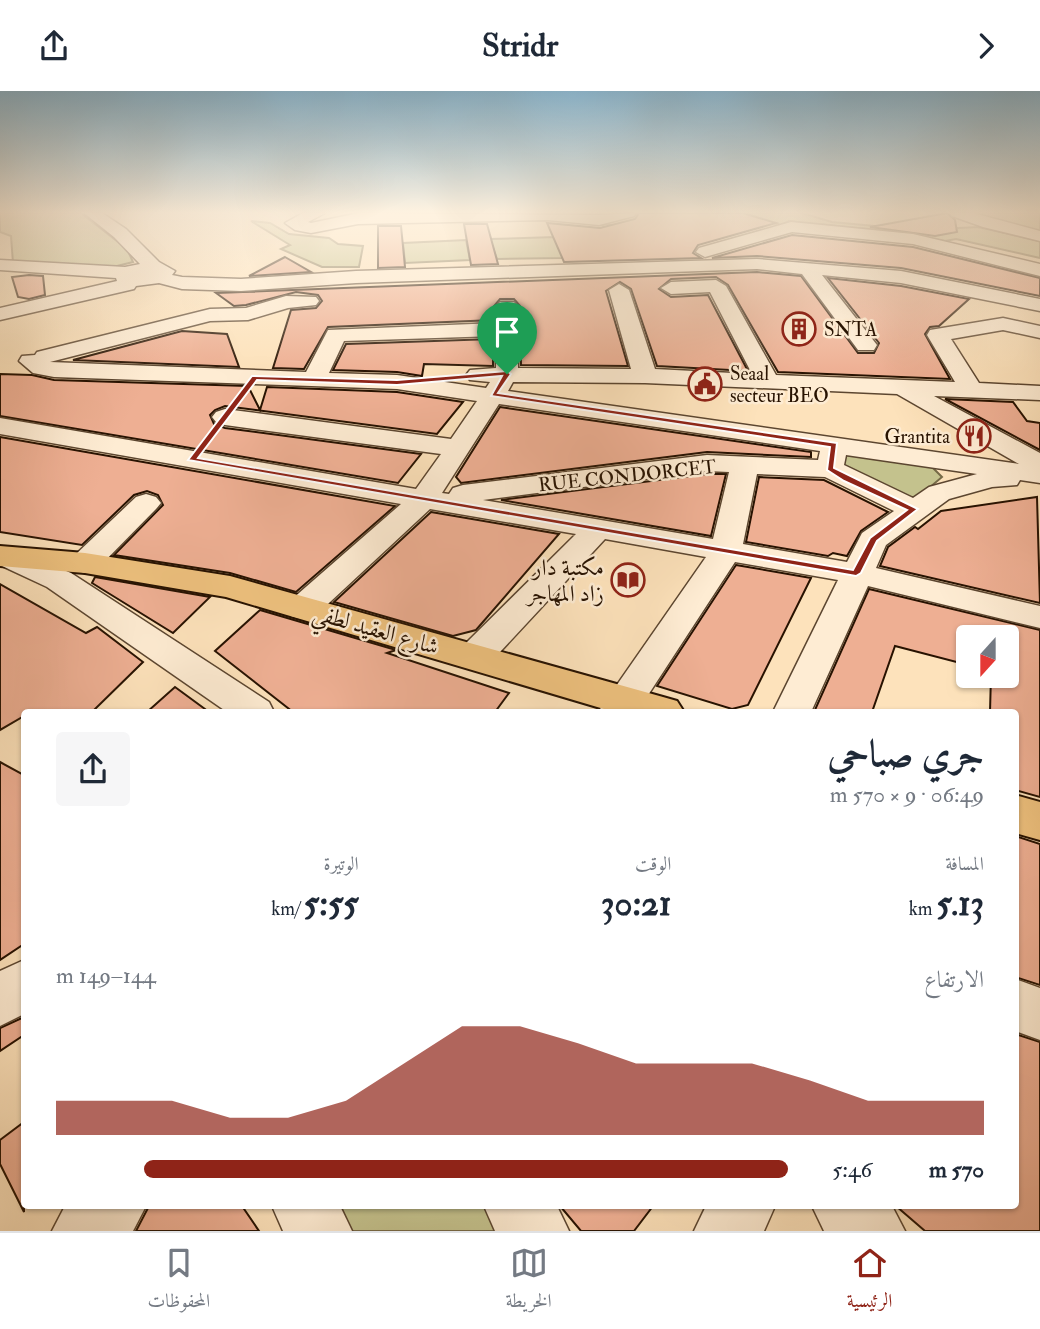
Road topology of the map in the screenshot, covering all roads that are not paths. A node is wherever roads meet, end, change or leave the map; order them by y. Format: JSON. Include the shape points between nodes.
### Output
{"nodes":[{"id":1,"x":151,"y":266,"type":"edge"},
{"id":2,"x":656,"y":266,"type":"edge"},
{"id":3,"x":682,"y":266,"type":"edge"},
{"id":4,"x":773,"y":266,"type":"edge"},
{"id":5,"x":822,"y":266,"type":"edge"},
{"id":6,"x":650,"y":268,"type":"junction"},
{"id":7,"x":815,"y":268,"type":"junction"},
{"id":8,"x":156,"y":272,"type":"junction"},
{"id":9,"x":129,"y":277,"type":"junction"},
{"id":10,"x":182,"y":283,"type":"junction"},
{"id":11,"x":633,"y":289,"type":"junction"},
{"id":12,"x":5,"y":290,"type":"edge"},
{"id":13,"x":594,"y":291,"type":"dead end"},
{"id":14,"x":979,"y":293,"type":"junction"},
{"id":15,"x":328,"y":301,"type":"dead end"},
{"id":16,"x":1040,"y":305,"type":"edge"},
{"id":17,"x":210,"y":315,"type":"junction"},
{"id":18,"x":1040,"y":332,"type":"edge"},
{"id":19,"x":940,"y":334,"type":"junction"},
{"id":20,"x":866,"y":345,"type":"dead end"},
{"id":21,"x":30,"y":361,"type":"junction"},
{"id":22,"x":645,"y":376,"type":"junction"},
{"id":23,"x":255,"y":377,"type":"junction"},
{"id":24,"x":314,"y":380,"type":"junction"},
{"id":25,"x":768,"y":381,"type":"junction"},
{"id":26,"x":397,"y":382,"type":"junction"},
{"id":27,"x":500,"y":384,"type":"junction"},
{"id":28,"x":900,"y":387,"type":"junction"},
{"id":29,"x":971,"y":389,"type":"junction"},
{"id":30,"x":1040,"y":393,"type":"edge"},
{"id":31,"x":225,"y":417,"type":"junction"},
{"id":32,"x":0,"y":426,"type":"edge"},
{"id":33,"x":349,"y":433,"type":"junction"},
{"id":34,"x":458,"y":448,"type":"junction"},
{"id":35,"x":832,"y":457,"type":"junction"},
{"id":36,"x":192,"y":460,"type":"junction"},
{"id":37,"x":745,"y":464,"type":"junction"},
{"id":38,"x":1040,"y":464,"type":"edge"},
{"id":39,"x":962,"y":474,"type":"junction"},
{"id":40,"x":1040,"y":478,"type":"edge"},
{"id":41,"x":307,"y":479,"type":"junction"},
{"id":42,"x":424,"y":499,"type":"junction"},
{"id":43,"x":146,"y":503,"type":"dead end"},
{"id":44,"x":913,"y":509,"type":"junction"},
{"id":45,"x":598,"y":529,"type":"junction"},
{"id":46,"x":726,"y":551,"type":"junction"},
{"id":47,"x":5,"y":557,"type":"edge"},
{"id":48,"x":85,"y":563,"type":"junction"},
{"id":49,"x":856,"y":573,"type":"junction"},
{"id":50,"x":303,"y":608,"type":"junction"},
{"id":51,"x":1040,"y":617,"type":"edge"},
{"id":52,"x":474,"y":657,"type":"junction"},
{"id":53,"x":620,"y":707,"type":"edge"},
{"id":54,"x":251,"y":709,"type":"edge"},
{"id":55,"x":793,"y":709,"type":"edge"},
{"id":56,"x":1019,"y":815,"type":"edge"},
{"id":57,"x":1040,"y":821,"type":"edge"},
{"id":58,"x":21,"y":987,"type":"edge"},
{"id":59,"x":0,"y":1000,"type":"edge"},
{"id":60,"x":1019,"y":1006,"type":"edge"},
{"id":61,"x":1040,"y":1014,"type":"edge"},
{"id":62,"x":110,"y":1209,"type":"edge"},
{"id":63,"x":305,"y":1209,"type":"edge"},
{"id":64,"x":518,"y":1209,"type":"edge"},
{"id":65,"x":742,"y":1209,"type":"edge"},
{"id":66,"x":84,"y":1231,"type":"edge"},
{"id":67,"x":320,"y":1231,"type":"edge"},
{"id":68,"x":537,"y":1231,"type":"edge"},
{"id":69,"x":726,"y":1231,"type":"edge"}],
"edges":[{"from":1,"to":8,"type":"street"},
{"from":2,"to":6,"type":"street"},
{"from":3,"to":6,"type":"street"},
{"from":4,"to":7,"type":"street"},
{"from":5,"to":7,"type":"street"},
{"from":6,"to":10,"type":"street","via":[[240,285]]},
{"from":7,"to":14,"type":"street","via":[[901,277]]},
{"from":7,"to":20,"type":"street"},
{"from":8,"to":9,"type":"street"},
{"from":8,"to":10,"type":"street"},
{"from":9,"to":12,"type":"street"},
{"from":9,"to":12,"type":"street","via":[[125,285]]},
{"from":10,"to":17,"type":"street"},
{"from":11,"to":13,"type":"street"},
{"from":11,"to":22,"type":"street"},
{"from":11,"to":25,"type":"street","via":[[716,286]]},
{"from":12,"to":21,"type":"street"},
{"from":14,"to":16,"type":"street"},
{"from":14,"to":19,"type":"street","via":[[955,325]]},
{"from":15,"to":17,"type":"street","via":[[286,302],[248,314]]},
{"from":17,"to":21,"type":"street"},
{"from":18,"to":19,"type":"street","via":[[1003,324]]},
{"from":19,"to":29,"type":"street"},
{"from":21,"to":23,"type":"street","via":[[54,370]]},
{"from":22,"to":25,"type":"street"},
{"from":22,"to":27,"type":"street"},
{"from":23,"to":24,"type":"street"},
{"from":23,"to":31,"type":"street"},
{"from":24,"to":26,"type":"street"},
{"from":24,"to":27,"type":"street","via":[[336,335],[507,306]]},
{"from":25,"to":28,"type":"street"},
{"from":26,"to":27,"type":"street"},
{"from":26,"to":33,"type":"street"},
{"from":27,"to":34,"type":"street"},
{"from":27,"to":35,"type":"street"},
{"from":28,"to":29,"type":"street"},
{"from":28,"to":38,"type":"street"},
{"from":29,"to":30,"type":"street"},
{"from":31,"to":33,"type":"street"},
{"from":31,"to":36,"type":"street"},
{"from":32,"to":36,"type":"street"},
{"from":33,"to":34,"type":"street"},
{"from":33,"to":41,"type":"street"},
{"from":34,"to":42,"type":"street"},
{"from":35,"to":37,"type":"street","name":"RUE CONDORCET"},
{"from":35,"to":39,"type":"street"},
{"from":35,"to":44,"type":"street","via":[[847,479]]},
{"from":36,"to":41,"type":"street"},
{"from":37,"to":42,"type":"street","name":"RUE CONDORCET","via":[[707,463]]},
{"from":37,"to":46,"type":"street"},
{"from":39,"to":40,"type":"street","via":[[991,479]]},
{"from":39,"to":44,"type":"street"},
{"from":41,"to":42,"type":"street"},
{"from":42,"to":45,"type":"street"},
{"from":42,"to":50,"type":"street"},
{"from":43,"to":48,"type":"street"},
{"from":44,"to":49,"type":"street","via":[[873,540]]},
{"from":45,"to":46,"type":"street"},
{"from":45,"to":52,"type":"street"},
{"from":46,"to":49,"type":"street"},
{"from":46,"to":53,"type":"street"},
{"from":47,"to":48,"type":"main road","name":"شارع العقيد لطفي"},
{"from":47,"to":54,"type":"street","via":[[71,587]]},
{"from":48,"to":50,"type":"main road","name":"شارع العقيد لطفي","via":[[230,587]]},
{"from":49,"to":51,"type":"street"},
{"from":49,"to":55,"type":"street"},
{"from":50,"to":52,"type":"main road","name":"شارع العقيد لطفي"},
{"from":52,"to":53,"type":"main road","name":"شارع العقيد لطفي"},
{"from":56,"to":57,"type":"main road"},
{"from":58,"to":59,"type":"street"},
{"from":60,"to":61,"type":"street"},
{"from":62,"to":66,"type":"street"},
{"from":63,"to":67,"type":"street"},
{"from":64,"to":68,"type":"street"},
{"from":65,"to":69,"type":"street"}]}
